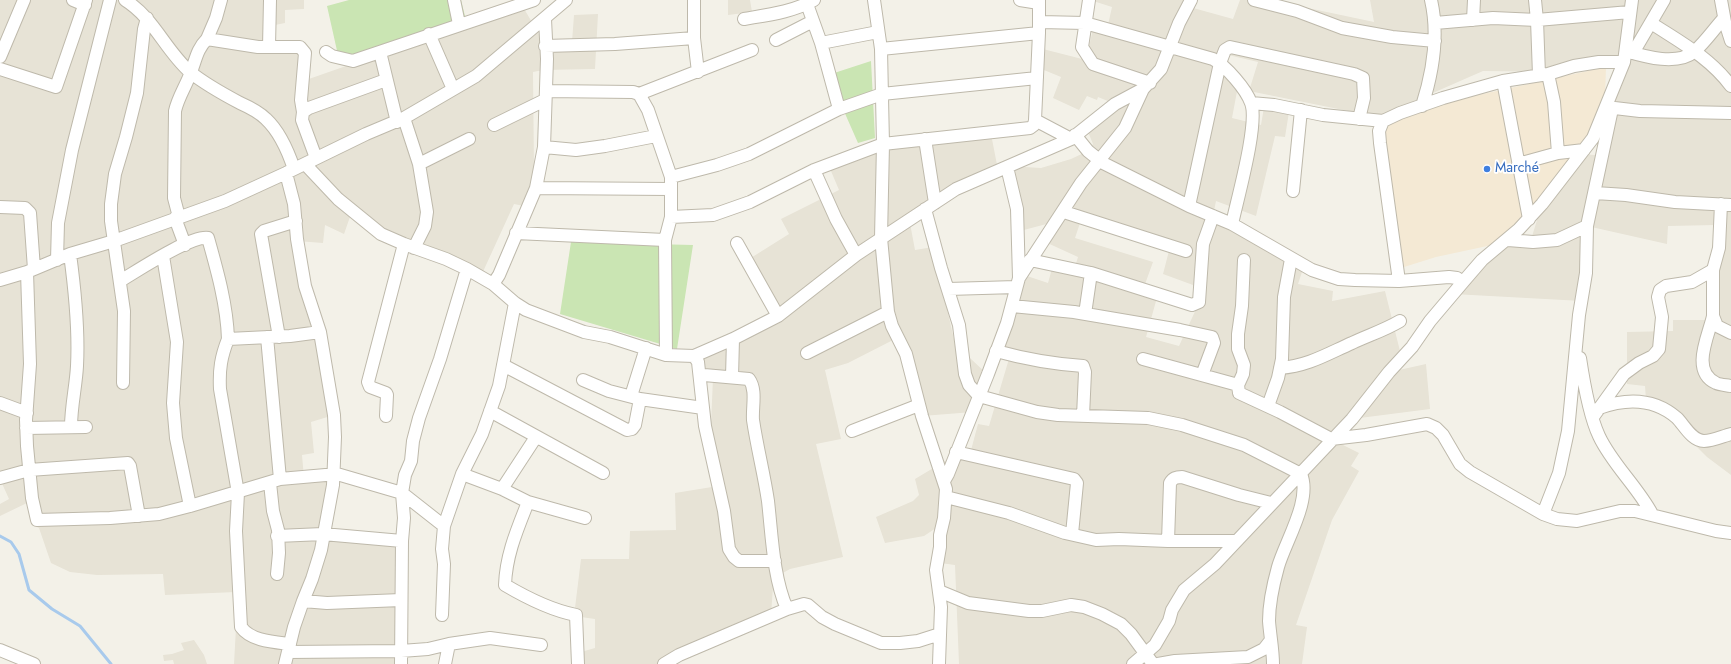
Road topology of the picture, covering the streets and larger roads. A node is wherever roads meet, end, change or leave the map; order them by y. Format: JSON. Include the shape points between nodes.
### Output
{"nodes":[{"id":1,"x":24,"y":0,"type":"edge"},
{"id":2,"x":73,"y":0,"type":"edge"},
{"id":3,"x":110,"y":0,"type":"edge"},
{"id":4,"x":125,"y":0,"type":"edge"},
{"id":5,"x":221,"y":0,"type":"edge"},
{"id":6,"x":270,"y":0,"type":"edge"},
{"id":7,"x":454,"y":0,"type":"edge"},
{"id":8,"x":534,"y":0,"type":"edge"},
{"id":9,"x":566,"y":0,"type":"edge"},
{"id":10,"x":694,"y":0,"type":"edge"},
{"id":11,"x":874,"y":0,"type":"edge"},
{"id":12,"x":1020,"y":0,"type":"edge"},
{"id":13,"x":1089,"y":0,"type":"edge"},
{"id":14,"x":1191,"y":0,"type":"edge"},
{"id":15,"x":1254,"y":0,"type":"edge"},
{"id":16,"x":1431,"y":0,"type":"edge"},
{"id":17,"x":1474,"y":0,"type":"edge"},
{"id":18,"x":1535,"y":0,"type":"edge"},
{"id":19,"x":1664,"y":0,"type":"edge"},
{"id":20,"x":1721,"y":0,"type":"edge"},
{"id":21,"x":1039,"y":1,"type":"edge"},
{"id":22,"x":86,"y":2,"type":"edge"},
{"id":23,"x":810,"y":2,"type":"edge"},
{"id":24,"x":1631,"y":6,"type":"edge"},
{"id":25,"x":147,"y":18,"type":"junction"},
{"id":26,"x":545,"y":19,"type":"junction"},
{"id":27,"x":744,"y":19,"type":"dead end"},
{"id":28,"x":1473,"y":20,"type":"junction"},
{"id":29,"x":1537,"y":20,"type":"junction"},
{"id":30,"x":813,"y":21,"type":"junction"},
{"id":31,"x":1085,"y":23,"type":"junction"},
{"id":32,"x":1435,"y":23,"type":"junction"},
{"id":33,"x":1651,"y":23,"type":"junction"},
{"id":34,"x":459,"y":24,"type":"junction"},
{"id":35,"x":1039,"y":28,"type":"junction"},
{"id":36,"x":1728,"y":29,"type":"edge"},
{"id":37,"x":878,"y":32,"type":"junction"},
{"id":38,"x":429,"y":34,"type":"junction"},
{"id":39,"x":694,"y":38,"type":"junction"},
{"id":40,"x":207,"y":39,"type":"junction"},
{"id":41,"x":776,"y":40,"type":"dead end"},
{"id":42,"x":1435,"y":41,"type":"junction"},
{"id":43,"x":821,"y":43,"type":"junction"},
{"id":44,"x":545,"y":46,"type":"junction"},
{"id":45,"x":269,"y":47,"type":"junction"},
{"id":46,"x":1171,"y":48,"type":"junction"},
{"id":47,"x":880,"y":49,"type":"junction"},
{"id":48,"x":752,"y":50,"type":"dead end"},
{"id":49,"x":1695,"y":51,"type":"junction"},
{"id":50,"x":326,"y":52,"type":"dead end"},
{"id":51,"x":380,"y":52,"type":"junction"},
{"id":52,"x":1628,"y":55,"type":"junction"},
{"id":53,"x":0,"y":57,"type":"edge"},
{"id":54,"x":1220,"y":62,"type":"junction"},
{"id":55,"x":0,"y":69,"type":"edge"},
{"id":56,"x":191,"y":72,"type":"junction"},
{"id":57,"x":698,"y":72,"type":"junction"},
{"id":58,"x":1543,"y":75,"type":"junction"},
{"id":59,"x":1037,"y":78,"type":"junction"},
{"id":60,"x":386,"y":80,"type":"junction"},
{"id":61,"x":1503,"y":81,"type":"junction"},
{"id":62,"x":1147,"y":86,"type":"junction"},
{"id":63,"x":1731,"y":86,"type":"edge"},
{"id":64,"x":453,"y":89,"type":"junction"},
{"id":65,"x":639,"y":94,"type":"junction"},
{"id":66,"x":882,"y":94,"type":"junction"},
{"id":67,"x":546,"y":95,"type":"junction"},
{"id":68,"x":1251,"y":103,"type":"junction"},
{"id":69,"x":1422,"y":106,"type":"junction"},
{"id":70,"x":1610,"y":107,"type":"junction"},
{"id":71,"x":839,"y":109,"type":"junction"},
{"id":72,"x":1301,"y":110,"type":"junction"},
{"id":73,"x":303,"y":112,"type":"junction"},
{"id":74,"x":1731,"y":113,"type":"edge"},
{"id":75,"x":1359,"y":119,"type":"junction"},
{"id":76,"x":400,"y":120,"type":"junction"},
{"id":77,"x":1035,"y":120,"type":"junction"},
{"id":78,"x":1384,"y":121,"type":"junction"},
{"id":79,"x":494,"y":125,"type":"dead end"},
{"id":80,"x":656,"y":136,"type":"junction"},
{"id":81,"x":1073,"y":137,"type":"junction"},
{"id":82,"x":469,"y":139,"type":"dead end"},
{"id":83,"x":925,"y":139,"type":"junction"},
{"id":84,"x":883,"y":144,"type":"junction"},
{"id":85,"x":544,"y":147,"type":"junction"},
{"id":86,"x":1584,"y":150,"type":"junction"},
{"id":87,"x":1558,"y":153,"type":"junction"},
{"id":88,"x":316,"y":158,"type":"junction"},
{"id":89,"x":1100,"y":160,"type":"junction"},
{"id":90,"x":419,"y":164,"type":"junction"},
{"id":91,"x":1518,"y":164,"type":"junction"},
{"id":92,"x":1007,"y":167,"type":"junction"},
{"id":93,"x":295,"y":169,"type":"junction"},
{"id":94,"x":814,"y":170,"type":"junction"},
{"id":95,"x":671,"y":183,"type":"junction"},
{"id":96,"x":536,"y":188,"type":"junction"},
{"id":97,"x":1293,"y":191,"type":"dead end"},
{"id":98,"x":1595,"y":193,"type":"junction"},
{"id":99,"x":1726,"y":205,"type":"edge"},
{"id":100,"x":930,"y":206,"type":"junction"},
{"id":101,"x":1189,"y":206,"type":"junction"},
{"id":102,"x":0,"y":207,"type":"edge"},
{"id":103,"x":1064,"y":212,"type":"junction"},
{"id":104,"x":1212,"y":216,"type":"junction"},
{"id":105,"x":670,"y":217,"type":"junction"},
{"id":106,"x":177,"y":218,"type":"junction"},
{"id":107,"x":1529,"y":219,"type":"junction"},
{"id":108,"x":296,"y":221,"type":"junction"},
{"id":109,"x":1232,"y":224,"type":"junction"},
{"id":110,"x":1587,"y":226,"type":"junction"},
{"id":111,"x":516,"y":233,"type":"junction"},
{"id":112,"x":881,"y":238,"type":"junction"},
{"id":113,"x":665,"y":240,"type":"junction"},
{"id":114,"x":1508,"y":240,"type":"junction"},
{"id":115,"x":114,"y":241,"type":"junction"},
{"id":116,"x":738,"y":243,"type":"dead end"},
{"id":117,"x":186,"y":244,"type":"junction"},
{"id":118,"x":409,"y":246,"type":"junction"},
{"id":119,"x":1186,"y":251,"type":"dead end"},
{"id":120,"x":70,"y":254,"type":"junction"},
{"id":121,"x":856,"y":255,"type":"junction"},
{"id":122,"x":163,"y":256,"type":"junction"},
{"id":123,"x":1291,"y":259,"type":"junction"},
{"id":124,"x":57,"y":260,"type":"junction"},
{"id":125,"x":1030,"y":260,"type":"junction"},
{"id":126,"x":1244,"y":260,"type":"dead end"},
{"id":127,"x":467,"y":269,"type":"junction"},
{"id":128,"x":1713,"y":270,"type":"junction"},
{"id":129,"x":30,"y":271,"type":"junction"},
{"id":130,"x":1091,"y":273,"type":"junction"},
{"id":131,"x":0,"y":280,"type":"edge"},
{"id":132,"x":120,"y":281,"type":"junction"},
{"id":133,"x":1399,"y":281,"type":"junction"},
{"id":134,"x":1018,"y":282,"type":"junction"},
{"id":135,"x":1463,"y":282,"type":"junction"},
{"id":136,"x":493,"y":284,"type":"junction"},
{"id":137,"x":948,"y":288,"type":"junction"},
{"id":138,"x":515,"y":303,"type":"junction"},
{"id":139,"x":1012,"y":306,"type":"junction"},
{"id":140,"x":888,"y":312,"type":"junction"},
{"id":141,"x":1085,"y":314,"type":"junction"},
{"id":142,"x":778,"y":316,"type":"junction"},
{"id":143,"x":1713,"y":316,"type":"junction"},
{"id":144,"x":1400,"y":320,"type":"dead end"},
{"id":145,"x":320,"y":332,"type":"junction"},
{"id":146,"x":1577,"y":333,"type":"junction"},
{"id":147,"x":1731,"y":333,"type":"edge"},
{"id":148,"x":273,"y":337,"type":"junction"},
{"id":149,"x":228,"y":339,"type":"junction"},
{"id":150,"x":733,"y":339,"type":"junction"},
{"id":151,"x":646,"y":348,"type":"junction"},
{"id":152,"x":996,"y":351,"type":"junction"},
{"id":153,"x":807,"y":352,"type":"dead end"},
{"id":154,"x":666,"y":355,"type":"junction"},
{"id":155,"x":694,"y":356,"type":"junction"},
{"id":156,"x":1143,"y":359,"type":"dead end"},
{"id":157,"x":503,"y":365,"type":"junction"},
{"id":158,"x":1280,"y":368,"type":"junction"},
{"id":159,"x":1202,"y":375,"type":"junction"},
{"id":160,"x":700,"y":377,"type":"junction"},
{"id":161,"x":732,"y":377,"type":"junction"},
{"id":162,"x":583,"y":380,"type":"dead end"},
{"id":163,"x":123,"y":383,"type":"dead end"},
{"id":164,"x":1238,"y":385,"type":"junction"},
{"id":165,"x":1731,"y":386,"type":"edge"},
{"id":166,"x":979,"y":396,"type":"junction"},
{"id":167,"x":636,"y":398,"type":"junction"},
{"id":168,"x":0,"y":403,"type":"edge"},
{"id":169,"x":919,"y":405,"type":"junction"},
{"id":170,"x":1268,"y":406,"type":"junction"},
{"id":171,"x":703,"y":408,"type":"junction"},
{"id":172,"x":490,"y":411,"type":"junction"},
{"id":173,"x":1596,"y":412,"type":"junction"},
{"id":174,"x":27,"y":413,"type":"junction"},
{"id":175,"x":386,"y":416,"type":"dead end"},
{"id":176,"x":1083,"y":416,"type":"junction"},
{"id":177,"x":71,"y":427,"type":"junction"},
{"id":178,"x":86,"y":427,"type":"dead end"},
{"id":179,"x":26,"y":428,"type":"junction"},
{"id":180,"x":852,"y":431,"type":"dead end"},
{"id":181,"x":1731,"y":434,"type":"edge"},
{"id":182,"x":536,"y":437,"type":"junction"},
{"id":183,"x":1331,"y":439,"type":"junction"},
{"id":184,"x":956,"y":452,"type":"junction"},
{"id":185,"x":29,"y":470,"type":"junction"},
{"id":186,"x":603,"y":473,"type":"dead end"},
{"id":187,"x":462,"y":474,"type":"junction"},
{"id":188,"x":1301,"y":474,"type":"junction"},
{"id":189,"x":0,"y":478,"type":"edge"},
{"id":190,"x":274,"y":481,"type":"junction"},
{"id":191,"x":944,"y":481,"type":"junction"},
{"id":192,"x":502,"y":489,"type":"junction"},
{"id":193,"x":238,"y":493,"type":"junction"},
{"id":194,"x":402,"y":493,"type":"junction"},
{"id":195,"x":946,"y":496,"type":"junction"},
{"id":196,"x":528,"y":502,"type":"junction"},
{"id":197,"x":1271,"y":503,"type":"junction"},
{"id":198,"x":190,"y":506,"type":"junction"},
{"id":199,"x":1543,"y":514,"type":"junction"},
{"id":200,"x":1652,"y":514,"type":"junction"},
{"id":201,"x":139,"y":516,"type":"junction"},
{"id":202,"x":585,"y":518,"type":"dead end"},
{"id":203,"x":444,"y":526,"type":"junction"},
{"id":204,"x":1731,"y":533,"type":"edge"},
{"id":205,"x":323,"y":534,"type":"junction"},
{"id":206,"x":1072,"y":534,"type":"junction"},
{"id":207,"x":278,"y":536,"type":"junction"},
{"id":208,"x":1235,"y":540,"type":"junction"},
{"id":209,"x":402,"y":541,"type":"junction"},
{"id":210,"x":1168,"y":541,"type":"junction"},
{"id":211,"x":775,"y":560,"type":"junction"},
{"id":212,"x":277,"y":574,"type":"dead end"},
{"id":213,"x":939,"y":591,"type":"junction"},
{"id":214,"x":401,"y":600,"type":"junction"},
{"id":215,"x":302,"y":601,"type":"junction"},
{"id":216,"x":786,"y":609,"type":"junction"},
{"id":217,"x":442,"y":615,"type":"dead end"},
{"id":218,"x":940,"y":634,"type":"junction"},
{"id":219,"x":1271,"y":640,"type":"junction"},
{"id":220,"x":449,"y":644,"type":"junction"},
{"id":221,"x":541,"y":645,"type":"dead end"},
{"id":222,"x":0,"y":650,"type":"edge"},
{"id":223,"x":401,"y":651,"type":"junction"},
{"id":224,"x":288,"y":653,"type":"edge"},
{"id":225,"x":1144,"y":653,"type":"junction"},
{"id":226,"x":34,"y":664,"type":"edge"},
{"id":227,"x":401,"y":664,"type":"edge"},
{"id":228,"x":445,"y":664,"type":"edge"},
{"id":229,"x":578,"y":664,"type":"edge"},
{"id":230,"x":664,"y":664,"type":"edge"},
{"id":231,"x":939,"y":664,"type":"edge"},
{"id":232,"x":1133,"y":664,"type":"edge"},
{"id":233,"x":1153,"y":664,"type":"edge"},
{"id":234,"x":1158,"y":664,"type":"edge"},
{"id":235,"x":1273,"y":664,"type":"edge"}],
"edges":[{"from":1,"to":53,"type":"street"},
{"from":2,"to":22,"type":"street"},
{"from":3,"to":124,"type":"street","via":[[72,150],[58,223]]},
{"from":4,"to":25,"type":"street"},
{"from":5,"to":40,"type":"street"},
{"from":6,"to":45,"type":"street"},
{"from":7,"to":34,"type":"street"},
{"from":8,"to":34,"type":"street"},
{"from":9,"to":26,"type":"street"},
{"from":10,"to":39,"type":"street"},
{"from":11,"to":37,"type":"street"},
{"from":12,"to":21,"type":"street"},
{"from":13,"to":31,"type":"street"},
{"from":14,"to":46,"type":"street","via":[[1179,23]]},
{"from":15,"to":42,"type":"street","via":[[1297,11],[1342,28]]},
{"from":16,"to":32,"type":"street"},
{"from":17,"to":28,"type":"street"},
{"from":18,"to":29,"type":"street"},
{"from":19,"to":33,"type":"street"},
{"from":20,"to":36,"type":"street"},
{"from":21,"to":35,"type":"street"},
{"from":22,"to":55,"type":"street","via":[[56,87]]},
{"from":23,"to":27,"type":"street","via":[[778,13]]},
{"from":23,"to":30,"type":"street"},
{"from":24,"to":29,"type":"street"},
{"from":24,"to":52,"type":"street"},
{"from":25,"to":56,"type":"street"},
{"from":25,"to":115,"type":"street","via":[[137,93],[115,174],[111,204]]},
{"from":26,"to":44,"type":"street"},
{"from":26,"to":64,"type":"street","via":[[476,76]]},
{"from":28,"to":29,"type":"street"},
{"from":28,"to":32,"type":"street"},
{"from":29,"to":58,"type":"street"},
{"from":30,"to":41,"type":"street"},
{"from":30,"to":43,"type":"street"},
{"from":31,"to":35,"type":"street"},
{"from":31,"to":46,"type":"street"},
{"from":31,"to":62,"type":"street","via":[[1082,46],[1093,64]]},
{"from":32,"to":42,"type":"street"},
{"from":33,"to":49,"type":"street"},
{"from":33,"to":52,"type":"street"},
{"from":34,"to":38,"type":"street"},
{"from":35,"to":47,"type":"street"},
{"from":35,"to":59,"type":"street"},
{"from":36,"to":49,"type":"street"},
{"from":37,"to":43,"type":"street"},
{"from":37,"to":47,"type":"street"},
{"from":38,"to":51,"type":"street"},
{"from":38,"to":64,"type":"street"},
{"from":39,"to":44,"type":"street"},
{"from":39,"to":57,"type":"street"},
{"from":40,"to":45,"type":"street"},
{"from":40,"to":56,"type":"street","via":[[198,48]]},
{"from":42,"to":69,"type":"street","via":[[1430,81]]},
{"from":43,"to":71,"type":"street"},
{"from":44,"to":67,"type":"street"},
{"from":45,"to":73,"type":"street","via":[[300,47],[305,53],[301,100]]},
{"from":46,"to":54,"type":"street"},
{"from":46,"to":62,"type":"street","via":[[1161,68]]},
{"from":47,"to":66,"type":"street"},
{"from":48,"to":57,"type":"street"},
{"from":49,"to":52,"type":"street","via":[[1685,56],[1665,59]]},
{"from":49,"to":63,"type":"street"},
{"from":50,"to":51,"type":"street","via":[[353,61]]},
{"from":51,"to":60,"type":"street"},
{"from":52,"to":58,"type":"street"},
{"from":52,"to":70,"type":"street"},
{"from":54,"to":68,"type":"street","via":[[1234,76]]},
{"from":54,"to":75,"type":"street","via":[[1225,50],[1230,47],[1363,78],[1364,98]]},
{"from":54,"to":101,"type":"street"},
{"from":56,"to":93,"type":"street","via":[[266,119],[279,135]]},
{"from":56,"to":106,"type":"street","via":[[176,102],[174,117],[174,198]]},
{"from":57,"to":65,"type":"street"},
{"from":58,"to":61,"type":"street"},
{"from":58,"to":87,"type":"street","via":[[1554,102]]},
{"from":59,"to":66,"type":"street"},
{"from":59,"to":77,"type":"street"},
{"from":60,"to":73,"type":"street"},
{"from":60,"to":76,"type":"street"},
{"from":61,"to":69,"type":"street"},
{"from":61,"to":91,"type":"street"},
{"from":62,"to":81,"type":"street","via":[[1115,104]]},
{"from":62,"to":89,"type":"street","via":[[1125,128]]},
{"from":64,"to":76,"type":"street"},
{"from":65,"to":67,"type":"street","via":[[633,92]]},
{"from":65,"to":80,"type":"street","via":[[648,110]]},
{"from":66,"to":71,"type":"street"},
{"from":66,"to":84,"type":"street"},
{"from":67,"to":79,"type":"street"},
{"from":67,"to":85,"type":"street"},
{"from":68,"to":72,"type":"street"},
{"from":68,"to":109,"type":"street","via":[[1253,118],[1250,138]]},
{"from":69,"to":78,"type":"street"},
{"from":70,"to":74,"type":"street","via":[[1669,113]]},
{"from":70,"to":86,"type":"street"},
{"from":70,"to":98,"type":"street"},
{"from":71,"to":95,"type":"street","via":[[749,154]]},
{"from":72,"to":75,"type":"street"},
{"from":72,"to":97,"type":"street"},
{"from":73,"to":88,"type":"street","via":[[302,120]]},
{"from":75,"to":78,"type":"street"},
{"from":76,"to":88,"type":"street"},
{"from":76,"to":90,"type":"street"},
{"from":77,"to":81,"type":"street"},
{"from":77,"to":83,"type":"street","via":[[1030,128]]},
{"from":78,"to":133,"type":"street","via":[[1379,131],[1380,143]]},
{"from":80,"to":85,"type":"street","via":[[576,150]]},
{"from":80,"to":95,"type":"street"},
{"from":81,"to":89,"type":"street"},
{"from":81,"to":92,"type":"street"},
{"from":82,"to":90,"type":"street"},
{"from":83,"to":84,"type":"street"},
{"from":83,"to":100,"type":"street"},
{"from":84,"to":94,"type":"street"},
{"from":84,"to":112,"type":"street"},
{"from":85,"to":96,"type":"street"},
{"from":86,"to":87,"type":"street"},
{"from":86,"to":107,"type":"street"},
{"from":87,"to":91,"type":"street"},
{"from":88,"to":93,"type":"street"},
{"from":89,"to":101,"type":"street"},
{"from":89,"to":103,"type":"street","via":[[1081,183]]},
{"from":90,"to":118,"type":"street","via":[[428,212],[425,226]]},
{"from":91,"to":107,"type":"street"},
{"from":92,"to":100,"type":"street","via":[[956,189]]},
{"from":92,"to":134,"type":"street","via":[[1017,209]]},
{"from":93,"to":106,"type":"street","via":[[225,201]]},
{"from":93,"to":108,"type":"street","via":[[291,188]]},
{"from":93,"to":118,"type":"street","via":[[381,234]]},
{"from":94,"to":105,"type":"street","via":[[750,202],[714,215]]},
{"from":94,"to":121,"type":"street"},
{"from":95,"to":96,"type":"street"},
{"from":95,"to":105,"type":"street"},
{"from":96,"to":111,"type":"street"},
{"from":98,"to":99,"type":"street"},
{"from":98,"to":110,"type":"street"},
{"from":99,"to":128,"type":"street"},
{"from":100,"to":112,"type":"street"},
{"from":100,"to":137,"type":"street"},
{"from":101,"to":104,"type":"street"},
{"from":102,"to":129,"type":"street","via":[[25,208],[30,213]]},
{"from":103,"to":119,"type":"street"},
{"from":103,"to":125,"type":"street"},
{"from":104,"to":109,"type":"street"},
{"from":104,"to":130,"type":"street","via":[[1203,244],[1199,302],[1196,304],[1185,303]]},
{"from":105,"to":113,"type":"street"},
{"from":106,"to":115,"type":"street"},
{"from":106,"to":117,"type":"street"},
{"from":107,"to":114,"type":"street"},
{"from":108,"to":145,"type":"street","via":[[305,286]]},
{"from":108,"to":148,"type":"street","via":[[261,234]]},
{"from":109,"to":123,"type":"street"},
{"from":110,"to":114,"type":"street","via":[[1557,240]]},
{"from":110,"to":146,"type":"street","via":[[1586,272]]},
{"from":111,"to":113,"type":"street"},
{"from":111,"to":136,"type":"street"},
{"from":112,"to":121,"type":"street"},
{"from":112,"to":140,"type":"street"},
{"from":113,"to":154,"type":"street"},
{"from":114,"to":135,"type":"street","via":[[1482,260]]},
{"from":115,"to":120,"type":"street"},
{"from":115,"to":132,"type":"street"},
{"from":116,"to":142,"type":"street"},
{"from":117,"to":122,"type":"street"},
{"from":117,"to":149,"type":"street","via":[[208,238],[226,314]]},
{"from":118,"to":127,"type":"street"},
{"from":118,"to":175,"type":"street","via":[[368,382],[370,387],[386,393]]},
{"from":120,"to":124,"type":"street"},
{"from":120,"to":177,"type":"street","via":[[78,341]]},
{"from":121,"to":142,"type":"street"},
{"from":122,"to":132,"type":"street"},
{"from":122,"to":198,"type":"street","via":[[177,342],[173,403],[176,438]]},
{"from":123,"to":133,"type":"street","via":[[1312,270],[1339,279]]},
{"from":123,"to":158,"type":"street","via":[[1284,297]]},
{"from":124,"to":129,"type":"street"},
{"from":125,"to":130,"type":"street"},
{"from":125,"to":134,"type":"street"},
{"from":126,"to":164,"type":"street","via":[[1238,334],[1238,349],[1244,365]]},
{"from":127,"to":136,"type":"street"},
{"from":127,"to":194,"type":"street","via":[[419,418]]},
{"from":128,"to":143,"type":"street"},
{"from":128,"to":173,"type":"street","via":[[1692,282],[1666,286],[1660,290],[1658,297],[1662,317],[1659,349],[1624,374]]},
{"from":129,"to":131,"type":"street"},
{"from":129,"to":174,"type":"street"},
{"from":130,"to":141,"type":"street"},
{"from":132,"to":163,"type":"street","via":[[124,311]]},
{"from":133,"to":135,"type":"street","via":[[1449,277]]},
{"from":134,"to":137,"type":"street"},
{"from":134,"to":139,"type":"street"},
{"from":135,"to":183,"type":"street","via":[[1352,419]]},
{"from":136,"to":138,"type":"street"},
{"from":137,"to":166,"type":"street","via":[[959,325],[965,374],[969,385]]},
{"from":138,"to":151,"type":"street","via":[[526,310],[584,332]]},
{"from":138,"to":157,"type":"street"},
{"from":139,"to":141,"type":"street"},
{"from":139,"to":152,"type":"street"},
{"from":140,"to":153,"type":"street"},
{"from":140,"to":169,"type":"street","via":[[906,354]]},
{"from":141,"to":159,"type":"street","via":[[1212,337],[1214,343]]},
{"from":142,"to":150,"type":"street"},
{"from":143,"to":147,"type":"street","via":[[1717,326]]},
{"from":143,"to":165,"type":"street","via":[[1703,346],[1703,366],[1709,378],[1716,384]]},
{"from":144,"to":158,"type":"street","via":[[1322,358],[1295,367]]},
{"from":145,"to":148,"type":"street"},
{"from":145,"to":205,"type":"street","via":[[335,429],[333,485]]},
{"from":146,"to":173,"type":"street","via":[[1582,372]]},
{"from":146,"to":199,"type":"street","via":[[1566,444],[1559,473]]},
{"from":148,"to":149,"type":"street"},
{"from":148,"to":190,"type":"street"},
{"from":149,"to":193,"type":"street","via":[[220,364],[220,389]]},
{"from":150,"to":155,"type":"street"},
{"from":150,"to":161,"type":"street"},
{"from":151,"to":154,"type":"street"},
{"from":151,"to":167,"type":"street"},
{"from":152,"to":166,"type":"street"},
{"from":152,"to":176,"type":"street","via":[[1053,364],[1083,366]]},
{"from":154,"to":155,"type":"street"},
{"from":155,"to":160,"type":"street","via":[[698,362]]},
{"from":156,"to":159,"type":"street"},
{"from":157,"to":167,"type":"street","via":[[627,430],[635,425]]},
{"from":157,"to":172,"type":"street"},
{"from":158,"to":170,"type":"street"},
{"from":159,"to":164,"type":"street"},
{"from":160,"to":161,"type":"street"},
{"from":160,"to":171,"type":"street"},
{"from":161,"to":211,"type":"street","via":[[749,379],[752,384],[753,417],[768,500]]},
{"from":162,"to":167,"type":"street","via":[[609,391]]},
{"from":164,"to":170,"type":"street","via":[[1239,393]]},
{"from":166,"to":176,"type":"street","via":[[1038,412]]},
{"from":166,"to":184,"type":"street"},
{"from":167,"to":171,"type":"street"},
{"from":168,"to":174,"type":"street"},
{"from":169,"to":180,"type":"street"},
{"from":169,"to":191,"type":"street"},
{"from":170,"to":183,"type":"street"},
{"from":171,"to":211,"type":"street","via":[[727,529],[728,550],[739,561]]},
{"from":172,"to":182,"type":"street"},
{"from":172,"to":187,"type":"street","via":[[482,434]]},
{"from":173,"to":181,"type":"street","via":[[1621,401],[1643,402],[1666,410],[1697,439],[1704,441]]},
{"from":173,"to":200,"type":"street","via":[[1598,435]]},
{"from":174,"to":179,"type":"street"},
{"from":176,"to":188,"type":"street","via":[[1148,418],[1182,425],[1244,445]]},
{"from":177,"to":178,"type":"street"},
{"from":177,"to":179,"type":"street"},
{"from":179,"to":185,"type":"street"},
{"from":182,"to":186,"type":"street"},
{"from":182,"to":192,"type":"street"},
{"from":183,"to":188,"type":"street"},
{"from":183,"to":199,"type":"street","via":[[1427,424],[1443,435],[1460,464],[1470,472]]},
{"from":184,"to":191,"type":"street"},
{"from":184,"to":206,"type":"street","via":[[1074,480],[1077,483]]},
{"from":185,"to":189,"type":"street"},
{"from":185,"to":201,"type":"street","via":[[37,520]]},
{"from":185,"to":201,"type":"street","via":[[128,463]]},
{"from":187,"to":192,"type":"street"},
{"from":187,"to":203,"type":"street"},
{"from":188,"to":197,"type":"street"},
{"from":188,"to":219,"type":"street","via":[[1304,489],[1297,519],[1278,566],[1270,597]]},
{"from":190,"to":193,"type":"street"},
{"from":190,"to":194,"type":"street","via":[[337,474]]},
{"from":190,"to":207,"type":"street","via":[[273,511]]},
{"from":191,"to":195,"type":"street"},
{"from":192,"to":196,"type":"street"},
{"from":193,"to":198,"type":"street"},
{"from":193,"to":224,"type":"street","via":[[236,531],[241,627],[246,634],[272,642]]},
{"from":194,"to":203,"type":"street"},
{"from":194,"to":209,"type":"street"},
{"from":195,"to":206,"type":"street","via":[[1009,512]]},
{"from":195,"to":213,"type":"street","via":[[936,570]]},
{"from":196,"to":202,"type":"street"},
{"from":196,"to":229,"type":"street","via":[[511,546],[505,571],[505,585],[531,600],[576,615]]},
{"from":197,"to":208,"type":"street"},
{"from":197,"to":210,"type":"street","via":[[1176,477],[1170,483]]},
{"from":198,"to":201,"type":"street"},
{"from":199,"to":200,"type":"street","via":[[1557,519],[1577,521],[1620,511]]},
{"from":200,"to":204,"type":"street"},
{"from":203,"to":217,"type":"street"},
{"from":205,"to":207,"type":"street"},
{"from":205,"to":209,"type":"street"},
{"from":205,"to":215,"type":"street","via":[[312,579]]},
{"from":206,"to":210,"type":"street","via":[[1096,540]]},
{"from":207,"to":212,"type":"street"},
{"from":208,"to":210,"type":"street"},
{"from":208,"to":225,"type":"street","via":[[1215,564],[1184,590],[1155,645]]},
{"from":209,"to":214,"type":"street"},
{"from":211,"to":216,"type":"street"},
{"from":213,"to":218,"type":"street"},
{"from":213,"to":225,"type":"street","via":[[968,603],[1029,611],[1071,605],[1084,607],[1121,624]]},
{"from":214,"to":215,"type":"street","via":[[334,603]]},
{"from":214,"to":223,"type":"street"},
{"from":215,"to":224,"type":"street"},
{"from":216,"to":218,"type":"street","via":[[808,605],[835,624],[880,643],[918,641]]},
{"from":216,"to":230,"type":"street","via":[[679,655]]},
{"from":218,"to":231,"type":"street"},
{"from":219,"to":234,"type":"street","via":[[1264,649],[1248,657]]},
{"from":219,"to":235,"type":"street"},
{"from":220,"to":221,"type":"street","via":[[490,638]]},
{"from":220,"to":223,"type":"street"},
{"from":220,"to":228,"type":"street"},
{"from":222,"to":226,"type":"street"},
{"from":223,"to":224,"type":"street"},
{"from":223,"to":227,"type":"street"},
{"from":225,"to":232,"type":"street"},
{"from":225,"to":233,"type":"street"}]}
